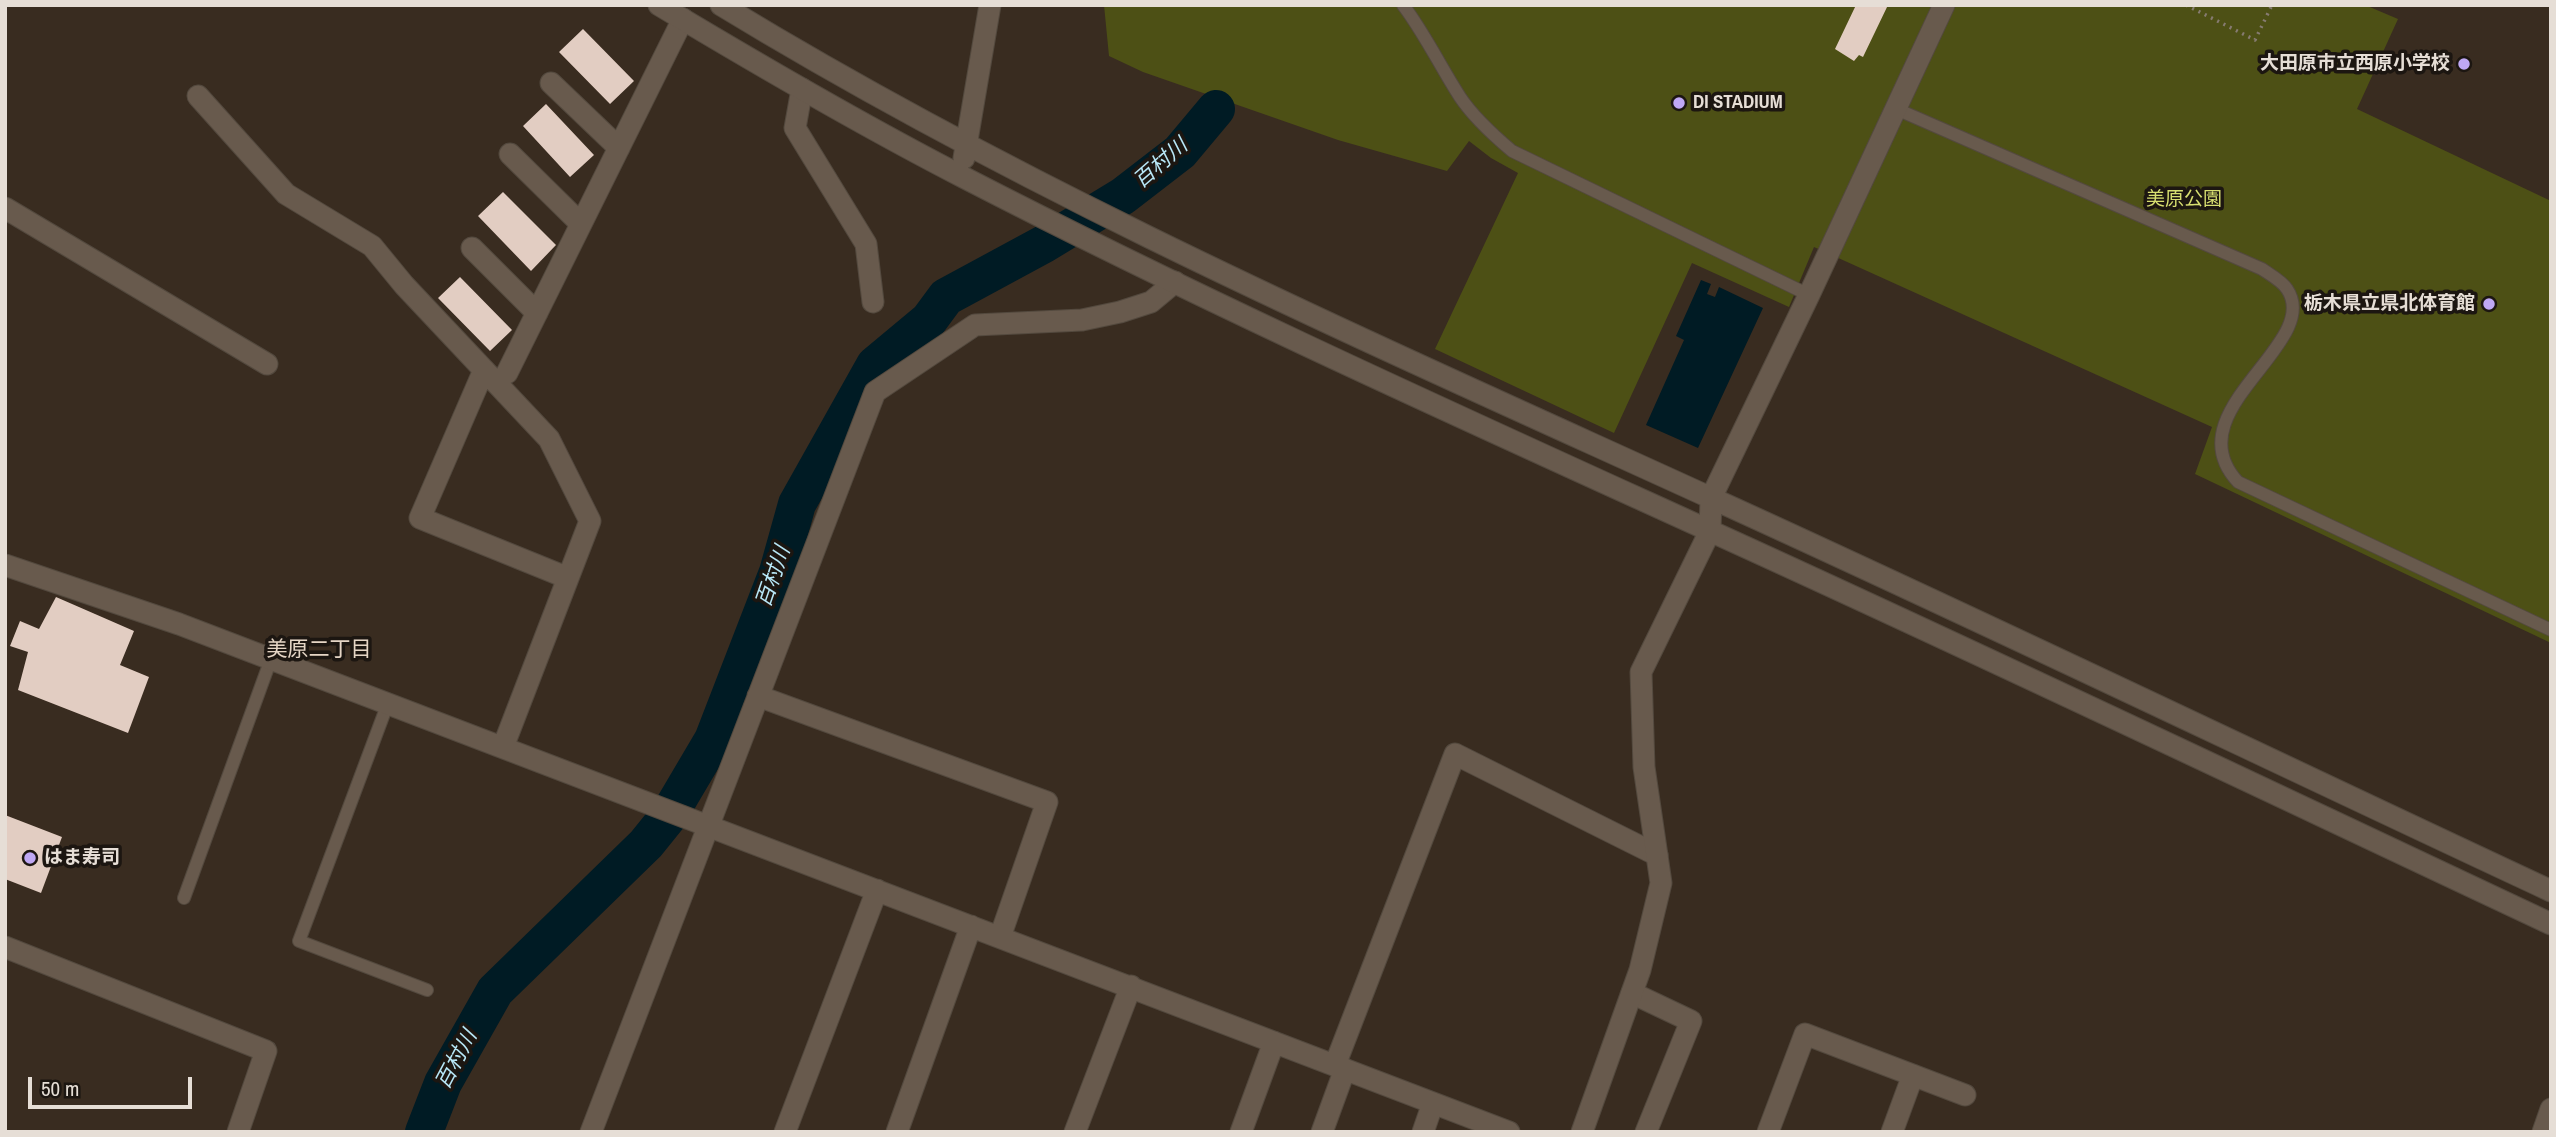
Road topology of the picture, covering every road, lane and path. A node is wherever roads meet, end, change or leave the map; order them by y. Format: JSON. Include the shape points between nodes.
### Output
{"nodes":[{"id":1,"x":659,"y":5,"type":"edge"},
{"id":2,"x":722,"y":5,"type":"edge"},
{"id":3,"x":990,"y":5,"type":"edge"},
{"id":4,"x":1403,"y":5,"type":"edge"},
{"id":5,"x":1944,"y":5,"type":"edge"},
{"id":6,"x":2186,"y":5,"type":"edge"},
{"id":7,"x":2272,"y":5,"type":"edge"},
{"id":8,"x":682,"y":19,"type":"junction"},
{"id":9,"x":551,"y":83,"type":"dead end"},
{"id":10,"x":802,"y":89,"type":"junction"},
{"id":11,"x":198,"y":96,"type":"dead end"},
{"id":12,"x":1894,"y":108,"type":"junction"},
{"id":13,"x":967,"y":145,"type":"junction"},
{"id":14,"x":619,"y":148,"type":"junction"},
{"id":15,"x":510,"y":154,"type":"dead end"},
{"id":16,"x":961,"y":176,"type":"junction"},
{"id":17,"x":5,"y":208,"type":"edge"},
{"id":18,"x":581,"y":224,"type":"junction"},
{"id":19,"x":472,"y":248,"type":"dead end"},
{"id":20,"x":1175,"y":282,"type":"junction"},
{"id":21,"x":1809,"y":295,"type":"junction"},
{"id":22,"x":873,"y":302,"type":"dead end"},
{"id":23,"x":537,"y":313,"type":"junction"},
{"id":24,"x":267,"y":364,"type":"dead end"},
{"id":25,"x":484,"y":370,"type":"junction"},
{"id":26,"x":507,"y":373,"type":"dead end"},
{"id":27,"x":1711,"y":498,"type":"junction"},
{"id":28,"x":1710,"y":531,"type":"junction"},
{"id":29,"x":5,"y":565,"type":"edge"},
{"id":30,"x":568,"y":578,"type":"junction"},
{"id":31,"x":2551,"y":630,"type":"edge"},
{"id":32,"x":271,"y":659,"type":"junction"},
{"id":33,"x":758,"y":696,"type":"junction"},
{"id":34,"x":388,"y":703,"type":"junction"},
{"id":35,"x":503,"y":747,"type":"junction"},
{"id":36,"x":698,"y":822,"type":"junction"},
{"id":37,"x":1657,"y":855,"type":"junction"},
{"id":38,"x":877,"y":890,"type":"junction"},
{"id":39,"x":2551,"y":891,"type":"edge"},
{"id":40,"x":184,"y":898,"type":"dead end"},
{"id":41,"x":2551,"y":923,"type":"edge"},
{"id":42,"x":971,"y":926,"type":"junction"},
{"id":43,"x":1000,"y":937,"type":"junction"},
{"id":44,"x":5,"y":947,"type":"edge"},
{"id":45,"x":1131,"y":986,"type":"junction"},
{"id":46,"x":427,"y":990,"type":"dead end"},
{"id":47,"x":1632,"y":993,"type":"junction"},
{"id":48,"x":1274,"y":1042,"type":"junction"},
{"id":49,"x":1340,"y":1067,"type":"junction"},
{"id":50,"x":1913,"y":1075,"type":"junction"},
{"id":51,"x":1965,"y":1095,"type":"dead end"},
{"id":52,"x":1433,"y":1103,"type":"junction"},
{"id":53,"x":2551,"y":1109,"type":"edge"},
{"id":54,"x":238,"y":1132,"type":"edge"},
{"id":55,"x":591,"y":1132,"type":"edge"},
{"id":56,"x":785,"y":1132,"type":"edge"},
{"id":57,"x":897,"y":1132,"type":"edge"},
{"id":58,"x":1075,"y":1132,"type":"edge"},
{"id":59,"x":1241,"y":1132,"type":"edge"},
{"id":60,"x":1322,"y":1132,"type":"edge"},
{"id":61,"x":1423,"y":1132,"type":"edge"},
{"id":62,"x":1509,"y":1132,"type":"edge"},
{"id":63,"x":1582,"y":1132,"type":"edge"},
{"id":64,"x":1646,"y":1132,"type":"edge"},
{"id":65,"x":1768,"y":1132,"type":"edge"},
{"id":66,"x":1892,"y":1132,"type":"edge"},
{"id":67,"x":2543,"y":1132,"type":"edge"}],
"edges":[{"from":1,"to":8,"type":"street"},
{"from":2,"to":13,"type":"street"},
{"from":3,"to":13,"type":"street"},
{"from":4,"to":21,"type":"lane","via":[[1461,99],[1512,151]]},
{"from":5,"to":12,"type":"street"},
{"from":6,"to":7,"type":"path","via":[[2255,40]]},
{"from":8,"to":10,"type":"street"},
{"from":8,"to":14,"type":"street"},
{"from":9,"to":14,"type":"street"},
{"from":10,"to":16,"type":"street"},
{"from":10,"to":22,"type":"street","via":[[794,128],[866,244]]},
{"from":11,"to":25,"type":"street","via":[[286,194],[372,246]]},
{"from":12,"to":21,"type":"street"},
{"from":12,"to":31,"type":"lane","via":[[2262,269],[2287,288],[2293,307],[2290,327],[2225,424],[2221,454],[2227,470],[2238,482]]},
{"from":13,"to":16,"type":"street"},
{"from":13,"to":27,"type":"street","via":[[1122,225]]},
{"from":14,"to":18,"type":"street"},
{"from":15,"to":18,"type":"street"},
{"from":16,"to":20,"type":"street"},
{"from":17,"to":24,"type":"street"},
{"from":18,"to":23,"type":"street"},
{"from":19,"to":23,"type":"street"},
{"from":20,"to":28,"type":"street","via":[[1503,439]]},
{"from":20,"to":33,"type":"street","via":[[1150,302],[1120,312],[1082,320],[975,325],[875,393]]},
{"from":21,"to":27,"type":"street"},
{"from":23,"to":26,"type":"street"},
{"from":25,"to":30,"type":"street","via":[[549,439],[590,521]]},
{"from":25,"to":30,"type":"street","via":[[420,518]]},
{"from":27,"to":28,"type":"street"},
{"from":27,"to":39,"type":"street"},
{"from":28,"to":37,"type":"street","via":[[1641,672],[1644,767]]},
{"from":28,"to":41,"type":"street"},
{"from":29,"to":32,"type":"street"},
{"from":30,"to":35,"type":"street"},
{"from":32,"to":34,"type":"street"},
{"from":32,"to":40,"type":"lane"},
{"from":33,"to":36,"type":"street"},
{"from":33,"to":43,"type":"street","via":[[1047,802]]},
{"from":34,"to":35,"type":"street"},
{"from":34,"to":46,"type":"lane","via":[[299,941]]},
{"from":35,"to":36,"type":"street"},
{"from":36,"to":38,"type":"street"},
{"from":36,"to":55,"type":"street"},
{"from":37,"to":47,"type":"street","via":[[1661,883]]},
{"from":37,"to":49,"type":"street","via":[[1455,754]]},
{"from":38,"to":42,"type":"street"},
{"from":38,"to":56,"type":"street"},
{"from":42,"to":43,"type":"street"},
{"from":42,"to":57,"type":"street"},
{"from":43,"to":45,"type":"street"},
{"from":44,"to":54,"type":"street","via":[[266,1051]]},
{"from":45,"to":48,"type":"street"},
{"from":45,"to":58,"type":"street"},
{"from":47,"to":63,"type":"street"},
{"from":47,"to":64,"type":"street","via":[[1691,1021]]},
{"from":48,"to":49,"type":"street"},
{"from":48,"to":59,"type":"street"},
{"from":49,"to":52,"type":"street"},
{"from":49,"to":60,"type":"street"},
{"from":50,"to":51,"type":"street"},
{"from":50,"to":65,"type":"street","via":[[1805,1034]]},
{"from":50,"to":66,"type":"street"},
{"from":52,"to":61,"type":"street"},
{"from":52,"to":62,"type":"street"},
{"from":53,"to":67,"type":"street"}]}
